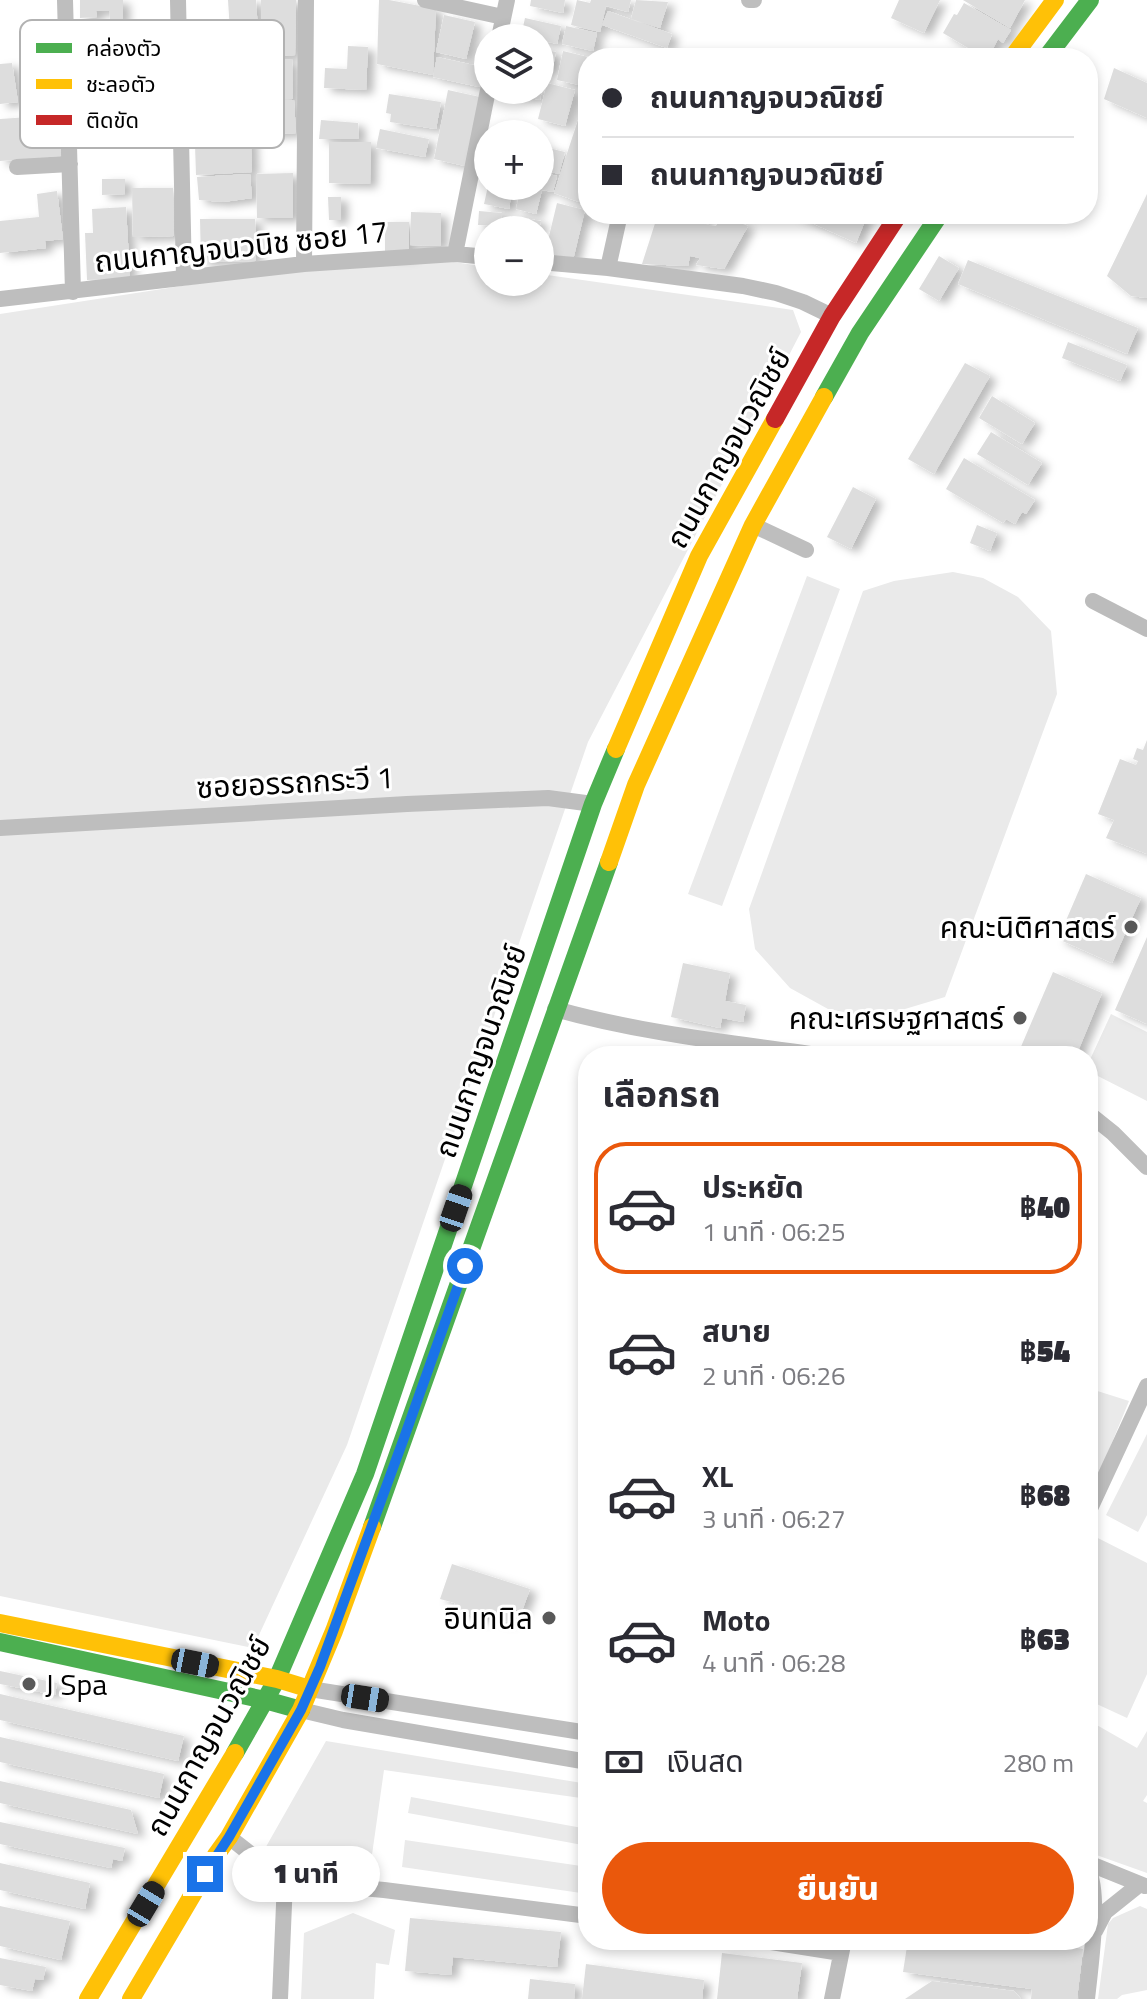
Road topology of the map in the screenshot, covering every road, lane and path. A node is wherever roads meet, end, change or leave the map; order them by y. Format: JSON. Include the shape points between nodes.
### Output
{"nodes":[{"id":1,"x":65,"y":0,"type":"edge"},
{"id":2,"x":178,"y":0,"type":"edge"},
{"id":3,"x":306,"y":0,"type":"edge"},
{"id":4,"x":425,"y":0,"type":"edge"},
{"id":5,"x":1055,"y":0,"type":"edge"},
{"id":6,"x":1090,"y":0,"type":"edge"},
{"id":7,"x":505,"y":8,"type":"edge"},
{"id":8,"x":66,"y":20,"type":"edge"},
{"id":9,"x":178,"y":20,"type":"edge"},
{"id":10,"x":1019,"y":48,"type":"edge"},
{"id":11,"x":1054,"y":48,"type":"edge"},
{"id":12,"x":485,"y":104,"type":"edge"},
{"id":13,"x":70,"y":148,"type":"edge"},
{"id":14,"x":181,"y":148,"type":"edge"},
{"id":15,"x":70,"y":164,"type":"junction"},
{"id":16,"x":17,"y":167,"type":"dead end"},
{"id":17,"x":618,"y":224,"type":"edge"},
{"id":18,"x":892,"y":224,"type":"edge"},
{"id":19,"x":933,"y":224,"type":"edge"},
{"id":20,"x":455,"y":254,"type":"junction"},
{"id":21,"x":474,"y":256,"type":"edge"},
{"id":22,"x":554,"y":263,"type":"edge"},
{"id":23,"x":304,"y":264,"type":"junction"},
{"id":24,"x":608,"y":268,"type":"junction"},
{"id":25,"x":184,"y":277,"type":"junction"},
{"id":26,"x":73,"y":292,"type":"junction"},
{"id":27,"x":0,"y":299,"type":"edge"},
{"id":28,"x":832,"y":316,"type":"junction"},
{"id":29,"x":753,"y":525,"type":"junction"},
{"id":30,"x":806,"y":550,"type":"dead end"},
{"id":31,"x":593,"y":804,"type":"junction"},
{"id":32,"x":0,"y":828,"type":"edge"},
{"id":33,"x":526,"y":1001,"type":"junction"},
{"id":34,"x":555,"y":1009,"type":"junction"},
{"id":35,"x":754,"y":1046,"type":"edge"},
{"id":36,"x":1098,"y":1121,"type":"edge"},
{"id":37,"x":1146,"y":1168,"type":"edge"},
{"id":38,"x":1147,"y":1386,"type":"edge"},
{"id":39,"x":1098,"y":1491,"type":"edge"},
{"id":40,"x":0,"y":1623,"type":"edge"},
{"id":41,"x":0,"y":1642,"type":"edge"},
{"id":42,"x":277,"y":1679,"type":"junction"},
{"id":43,"x":310,"y":1689,"type":"junction"},
{"id":44,"x":265,"y":1700,"type":"junction"},
{"id":45,"x":301,"y":1710,"type":"junction"},
{"id":46,"x":578,"y":1731,"type":"edge"},
{"id":47,"x":578,"y":1760,"type":"edge"},
{"id":48,"x":229,"y":1837,"type":"junction"},
{"id":49,"x":1098,"y":1867,"type":"edge"},
{"id":50,"x":285,"y":1881,"type":"junction"},
{"id":51,"x":1143,"y":1885,"type":"edge"},
{"id":52,"x":578,"y":1915,"type":"edge"},
{"id":53,"x":1098,"y":1925,"type":"edge"},
{"id":54,"x":843,"y":1950,"type":"edge"},
{"id":55,"x":1092,"y":1950,"type":"edge"},
{"id":56,"x":88,"y":1999,"type":"edge"},
{"id":57,"x":131,"y":1999,"type":"edge"},
{"id":58,"x":280,"y":1999,"type":"edge"},
{"id":59,"x":832,"y":1999,"type":"edge"},
{"id":60,"x":1087,"y":1999,"type":"edge"}],
"edges":[{"from":1,"to":8,"type":"street"},
{"from":2,"to":9,"type":"street"},
{"from":3,"to":23,"type":"street"},
{"from":4,"to":7,"type":"street"},
{"from":5,"to":10,"type":"main road"},
{"from":6,"to":11,"type":"main road"},
{"from":12,"to":20,"type":"street"},
{"from":13,"to":15,"type":"street"},
{"from":14,"to":25,"type":"street"},
{"from":15,"to":16,"type":"street"},
{"from":15,"to":26,"type":"street"},
{"from":17,"to":24,"type":"street"},
{"from":18,"to":28,"type":"main road","name":"ถนนกาญจนวณิชย์"},
{"from":19,"to":29,"type":"main road","name":"ถนนกาญจนวณิชย์","via":[[860,333]]},
{"from":20,"to":21,"type":"street","name":"ถนนกาญจนวนิช ซอย 17"},
{"from":20,"to":23,"type":"street","name":"ถนนกาญจนวนิช ซอย 17"},
{"from":22,"to":24,"type":"street"},
{"from":23,"to":25,"type":"street","name":"ถนนกาญจนวนิช ซอย 17"},
{"from":24,"to":28,"type":"street","via":[[776,293]]},
{"from":25,"to":26,"type":"street","name":"ถนนกาญจนวนิช ซอย 17"},
{"from":26,"to":27,"type":"street","name":"ถนนกาญจนวนิช ซอย 17"},
{"from":28,"to":31,"type":"main road","name":"ถนนกาญจนวณิชย์","via":[[699,556]]},
{"from":29,"to":30,"type":"street"},
{"from":29,"to":34,"type":"main road","name":"ถนนกาญจนวณิชย์","via":[[636,785]]},
{"from":31,"to":32,"type":"street","name":"ซอยอรรถกระวี 1","via":[[548,798]]},
{"from":31,"to":33,"type":"main road","name":"ถนนกาญจนวณิชย์"},
{"from":33,"to":34,"type":"main road"},
{"from":33,"to":42,"type":"main road","name":"ถนนกาญจนวณิชย์","via":[[365,1474]]},
{"from":34,"to":35,"type":"street","via":[[640,1030]]},
{"from":34,"to":43,"type":"main road","name":"ถนนกาญจนวณิชย์"},
{"from":36,"to":37,"type":"street"},
{"from":38,"to":39,"type":"street"},
{"from":40,"to":42,"type":"main road"},
{"from":41,"to":44,"type":"main road"},
{"from":42,"to":43,"type":"main road"},
{"from":42,"to":44,"type":"main road","name":"ถนนกาญจนวณิชย์"},
{"from":43,"to":45,"type":"main road","name":"ถนนกาญจนวณิชย์"},
{"from":43,"to":46,"type":"street"},
{"from":44,"to":45,"type":"main road"},
{"from":44,"to":56,"type":"main road","name":"ถนนกาญจนวณิชย์"},
{"from":45,"to":47,"type":"street"},
{"from":45,"to":48,"type":"main road","name":"ถนนกาญจนวณิชย์"},
{"from":48,"to":50,"type":"street"},
{"from":48,"to":57,"type":"main road","name":"ถนนกาญจนวณิชย์"},
{"from":49,"to":51,"type":"street"},
{"from":50,"to":52,"type":"street"},
{"from":50,"to":58,"type":"street"},
{"from":51,"to":53,"type":"street","via":[[1105,1912]]},
{"from":54,"to":59,"type":"street"},
{"from":55,"to":60,"type":"street"}]}
